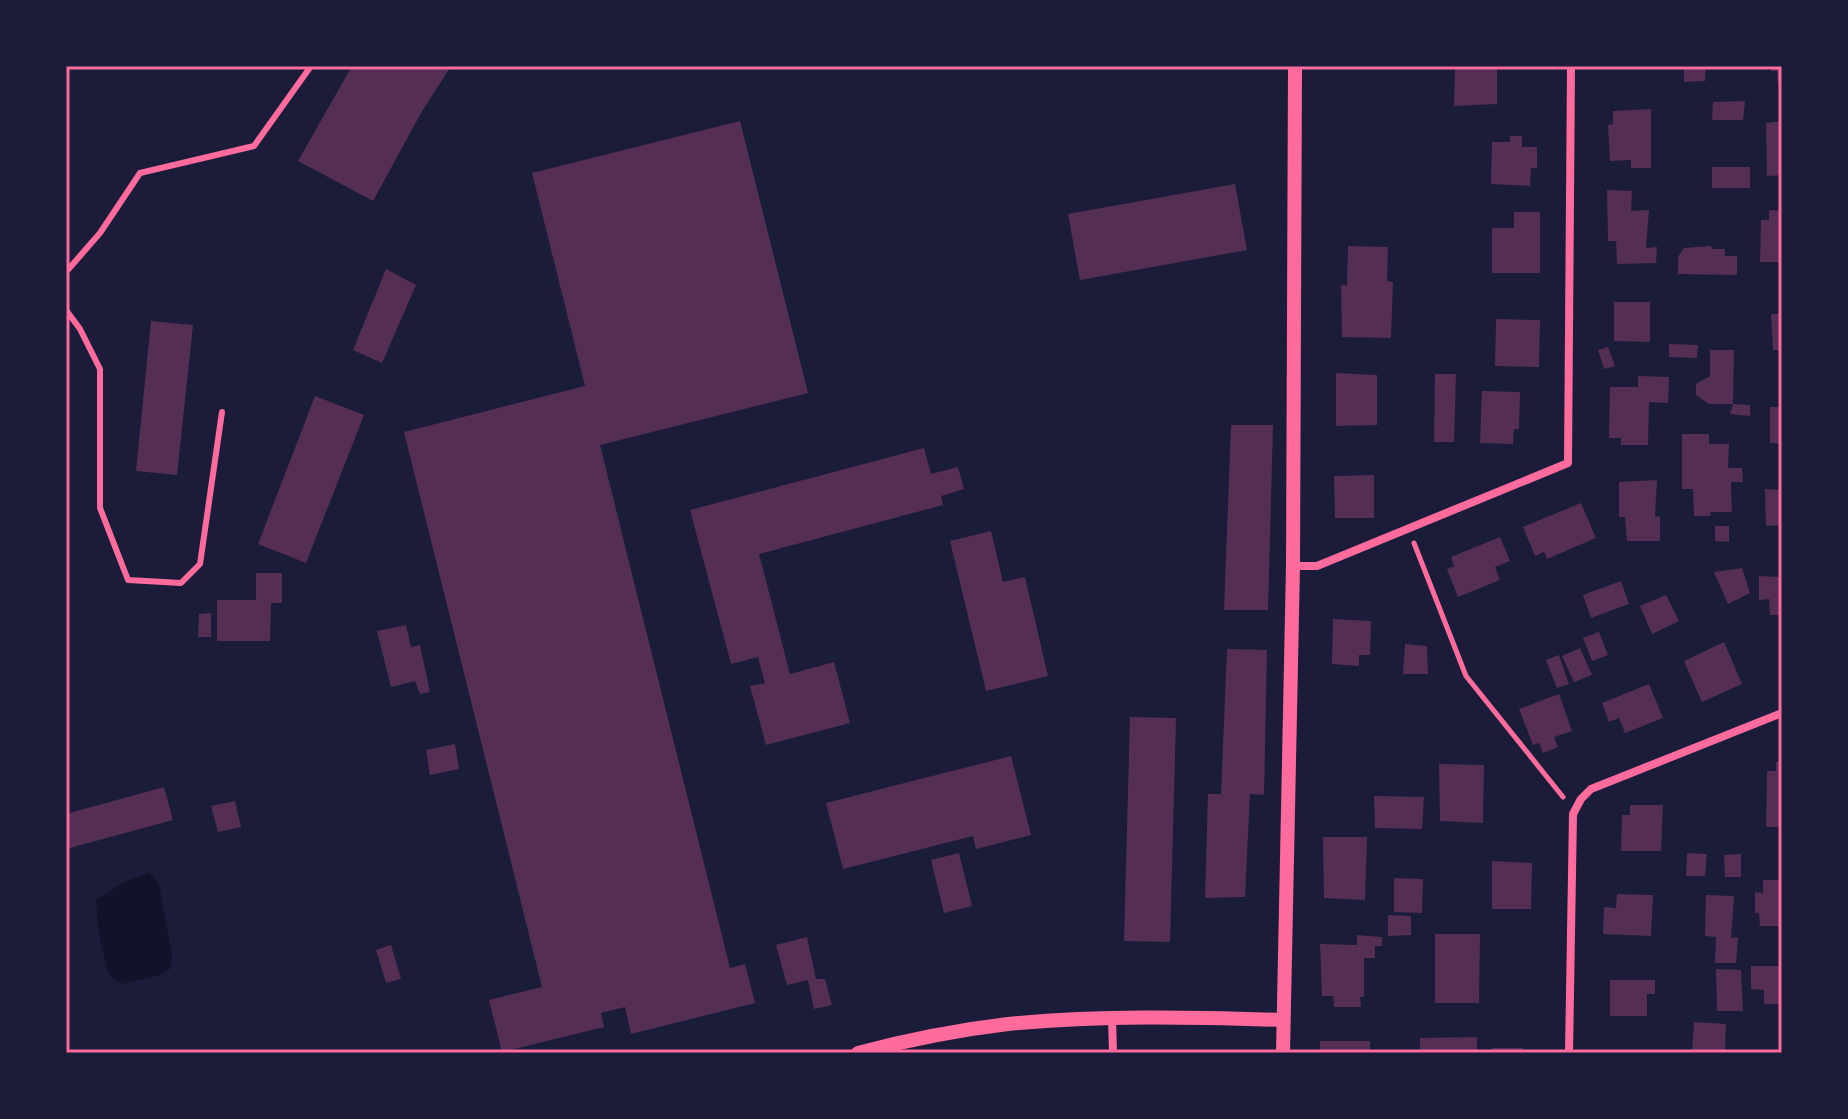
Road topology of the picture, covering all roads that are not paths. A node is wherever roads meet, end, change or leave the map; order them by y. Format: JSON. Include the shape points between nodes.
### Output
{"nodes":[{"id":1,"x":311,"y":66,"type":"edge"},
{"id":2,"x":1295,"y":66,"type":"edge"},
{"id":3,"x":1571,"y":66,"type":"edge"},
{"id":4,"x":66,"y":272,"type":"edge"},
{"id":5,"x":66,"y":310,"type":"edge"},
{"id":6,"x":222,"y":412,"type":"dead end"},
{"id":7,"x":1293,"y":566,"type":"junction"},
{"id":8,"x":1782,"y":713,"type":"edge"},
{"id":9,"x":1112,"y":1018,"type":"junction"},
{"id":10,"x":1283,"y":1020,"type":"junction"},
{"id":11,"x":894,"y":1048,"type":"edge"},
{"id":12,"x":858,"y":1053,"type":"edge"},
{"id":13,"x":1113,"y":1053,"type":"edge"},
{"id":14,"x":1283,"y":1053,"type":"edge"},
{"id":15,"x":1569,"y":1053,"type":"edge"}],
"edges":[{"from":1,"to":4,"type":"lane","via":[[254,146],[140,173]]},
{"from":2,"to":7,"type":"street"},
{"from":3,"to":7,"type":"street","via":[[1568,463],[1317,566]]},
{"from":5,"to":6,"type":"lane","via":[[100,369],[100,508],[128,580],[181,583],[200,564]]},
{"from":7,"to":10,"type":"street"},
{"from":8,"to":15,"type":"street","via":[[1591,789],[1574,810]]},
{"from":9,"to":10,"type":"street"},
{"from":9,"to":11,"type":"street","via":[[1008,1024]]},
{"from":9,"to":13,"type":"street"},
{"from":10,"to":14,"type":"street"},
{"from":11,"to":12,"type":"street"}]}
